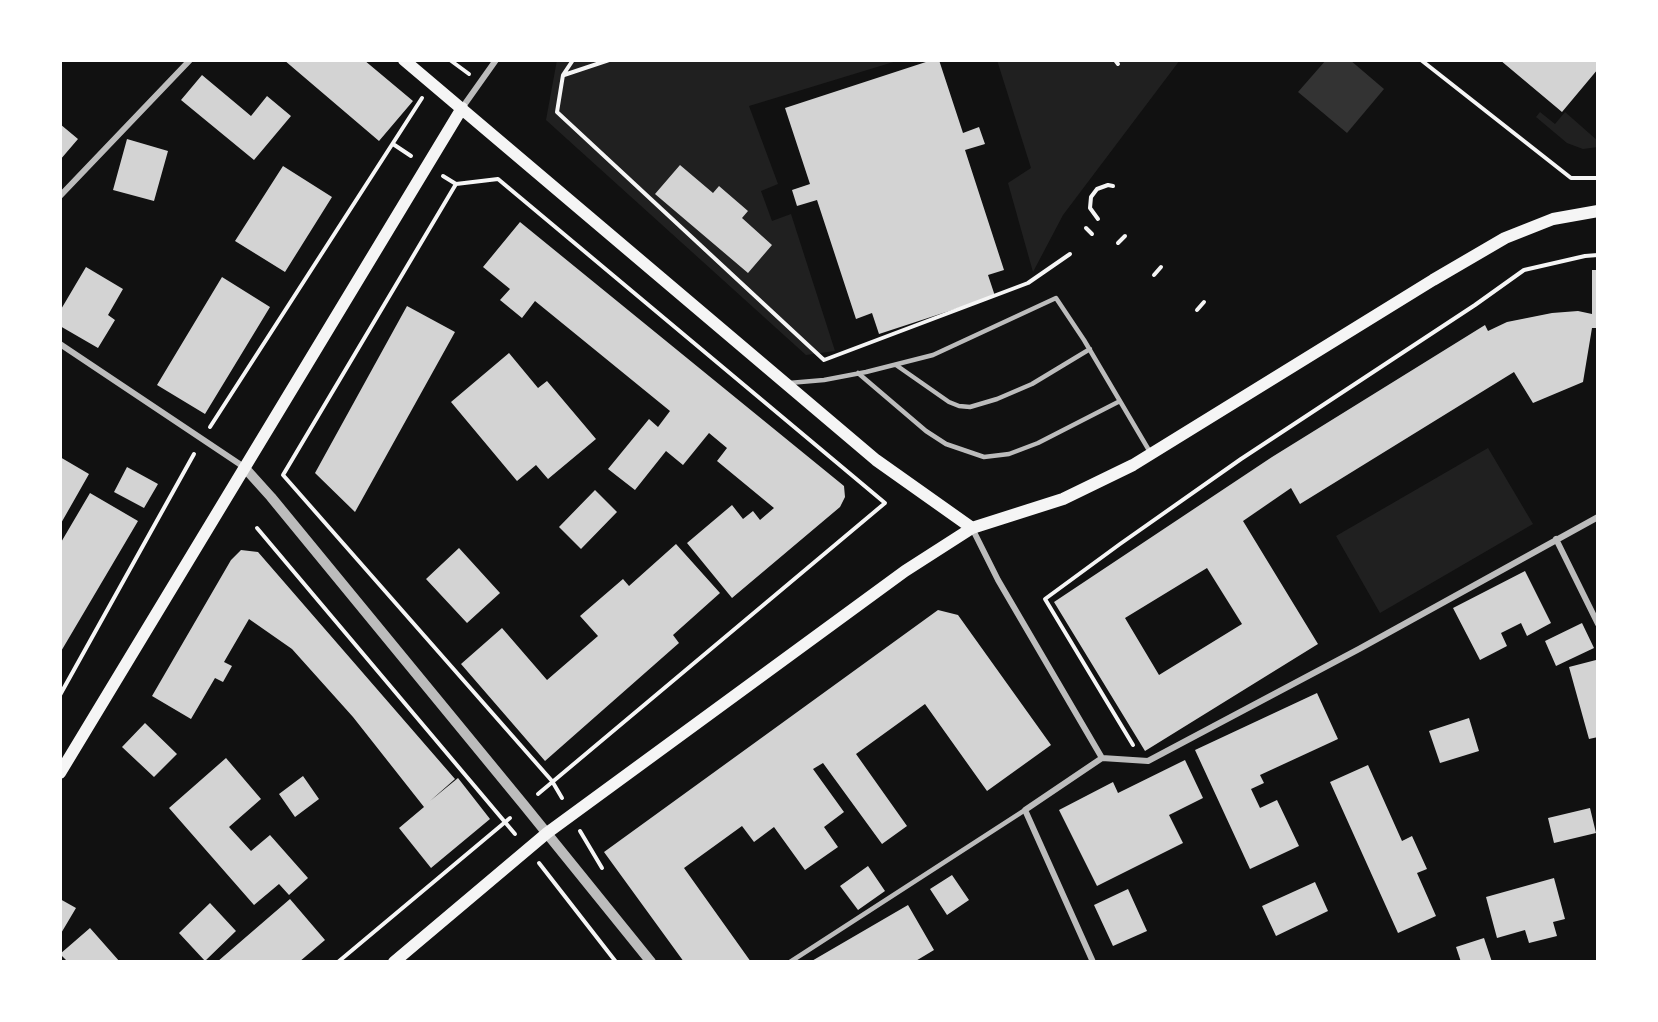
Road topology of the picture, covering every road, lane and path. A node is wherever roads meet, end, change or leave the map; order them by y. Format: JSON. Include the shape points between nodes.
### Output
{"nodes":[{"id":1,"x":190,"y":60,"type":"edge"},
{"id":2,"x":404,"y":60,"type":"edge"},
{"id":3,"x":496,"y":60,"type":"edge"},
{"id":4,"x":573,"y":60,"type":"edge"},
{"id":5,"x":609,"y":60,"type":"edge"},
{"id":6,"x":1421,"y":60,"type":"edge"},
{"id":7,"x":563,"y":75,"type":"junction"},
{"id":8,"x":424,"y":95,"type":"dead end"},
{"id":9,"x":462,"y":108,"type":"junction"},
{"id":10,"x":393,"y":144,"type":"junction"},
{"id":11,"x":427,"y":166,"type":"junction"},
{"id":12,"x":1598,"y":178,"type":"edge"},
{"id":13,"x":456,"y":184,"type":"junction"},
{"id":14,"x":1113,"y":186,"type":"dead end"},
{"id":15,"x":60,"y":196,"type":"edge"},
{"id":16,"x":1598,"y":212,"type":"edge"},
{"id":17,"x":1098,"y":219,"type":"dead end"},
{"id":18,"x":1086,"y":228,"type":"dead end"},
{"id":19,"x":1092,"y":234,"type":"dead end"},
{"id":20,"x":1125,"y":236,"type":"dead end"},
{"id":21,"x":1118,"y":243,"type":"dead end"},
{"id":22,"x":1070,"y":254,"type":"dead end"},
{"id":23,"x":1598,"y":255,"type":"edge"},
{"id":24,"x":1161,"y":267,"type":"dead end"},
{"id":25,"x":1154,"y":275,"type":"dead end"},
{"id":26,"x":1204,"y":302,"type":"dead end"},
{"id":27,"x":1197,"y":310,"type":"dead end"},
{"id":28,"x":60,"y":344,"type":"edge"},
{"id":29,"x":1090,"y":349,"type":"junction"},
{"id":30,"x":896,"y":365,"type":"junction"},
{"id":31,"x":858,"y":373,"type":"junction"},
{"id":32,"x":786,"y":384,"type":"junction"},
{"id":33,"x":1120,"y":401,"type":"junction"},
{"id":34,"x":203,"y":438,"type":"junction"},
{"id":35,"x":1152,"y":454,"type":"junction"},
{"id":36,"x":244,"y":467,"type":"junction"},
{"id":37,"x":1598,"y":517,"type":"edge"},
{"id":38,"x":257,"y":528,"type":"dead end"},
{"id":39,"x":972,"y":528,"type":"junction"},
{"id":40,"x":1556,"y":538,"type":"junction"},
{"id":41,"x":1598,"y":624,"type":"edge"},
{"id":42,"x":60,"y":694,"type":"edge"},
{"id":43,"x":1102,"y":758,"type":"junction"},
{"id":44,"x":1143,"y":761,"type":"junction"},
{"id":45,"x":60,"y":773,"type":"edge"},
{"id":46,"x":552,"y":781,"type":"junction"},
{"id":47,"x":525,"y":806,"type":"junction"},
{"id":48,"x":1025,"y":810,"type":"junction"},
{"id":49,"x":571,"y":815,"type":"junction"},
{"id":50,"x":505,"y":822,"type":"junction"},
{"id":51,"x":547,"y":833,"type":"junction"},
{"id":52,"x":528,"y":849,"type":"junction"},
{"id":53,"x":609,"y":877,"type":"dead end"},
{"id":54,"x":338,"y":962,"type":"edge"},
{"id":55,"x":393,"y":962,"type":"edge"},
{"id":56,"x":616,"y":962,"type":"edge"},
{"id":57,"x":651,"y":962,"type":"edge"},
{"id":58,"x":790,"y":962,"type":"edge"},
{"id":59,"x":1093,"y":962,"type":"edge"}],
"edges":[{"from":1,"to":15,"type":"street"},
{"from":2,"to":9,"type":"main road"},
{"from":3,"to":9,"type":"street"},
{"from":4,"to":7,"type":"path"},
{"from":5,"to":7,"type":"path"},
{"from":6,"to":12,"type":"path","via":[[1571,178]]},
{"from":7,"to":22,"type":"path","via":[[557,112],[824,360],[1028,283]]},
{"from":8,"to":10,"type":"path"},
{"from":9,"to":11,"type":"main road"},
{"from":9,"to":32,"type":"main road"},
{"from":10,"to":11,"type":"path"},
{"from":10,"to":34,"type":"path"},
{"from":11,"to":13,"type":"path"},
{"from":11,"to":36,"type":"main road"},
{"from":13,"to":46,"type":"path","via":[[283,475]]},
{"from":13,"to":46,"type":"path","via":[[498,179],[885,503]]},
{"from":14,"to":17,"type":"path","via":[[1097,189],[1091,197],[1090,208]]},
{"from":16,"to":35,"type":"main road","via":[[1553,219],[1505,238]]},
{"from":18,"to":19,"type":"path"},
{"from":20,"to":21,"type":"path"},
{"from":23,"to":44,"type":"path","via":[[1524,270],[1241,459],[1045,599]]},
{"from":24,"to":25,"type":"path"},
{"from":26,"to":27,"type":"path"},
{"from":28,"to":34,"type":"street"},
{"from":29,"to":30,"type":"lane","via":[[1032,384],[970,407],[949,402]]},
{"from":29,"to":30,"type":"lane","via":[[1056,298],[933,354]]},
{"from":29,"to":33,"type":"lane"},
{"from":30,"to":31,"type":"lane"},
{"from":31,"to":32,"type":"lane"},
{"from":31,"to":33,"type":"lane","via":[[926,431],[946,444],[984,457],[1038,444]]},
{"from":32,"to":39,"type":"main road","via":[[876,460]]},
{"from":33,"to":35,"type":"lane"},
{"from":34,"to":36,"type":"street"},
{"from":34,"to":42,"type":"path"},
{"from":35,"to":39,"type":"main road","via":[[1063,499]]},
{"from":36,"to":45,"type":"main road"},
{"from":36,"to":47,"type":"street"},
{"from":37,"to":40,"type":"street"},
{"from":38,"to":50,"type":"path"},
{"from":39,"to":43,"type":"street"},
{"from":39,"to":49,"type":"main road","via":[[905,571]]},
{"from":40,"to":41,"type":"street"},
{"from":40,"to":44,"type":"street","via":[[1359,649]]},
{"from":43,"to":44,"type":"street"},
{"from":43,"to":48,"type":"street"},
{"from":46,"to":47,"type":"path"},
{"from":46,"to":49,"type":"path"},
{"from":47,"to":50,"type":"path"},
{"from":47,"to":51,"type":"street"},
{"from":48,"to":58,"type":"lane"},
{"from":48,"to":59,"type":"street"},
{"from":49,"to":51,"type":"main road"},
{"from":49,"to":53,"type":"path"},
{"from":50,"to":52,"type":"path"},
{"from":50,"to":54,"type":"path"},
{"from":51,"to":52,"type":"main road"},
{"from":51,"to":57,"type":"street"},
{"from":52,"to":55,"type":"main road"},
{"from":52,"to":56,"type":"path"}]}
